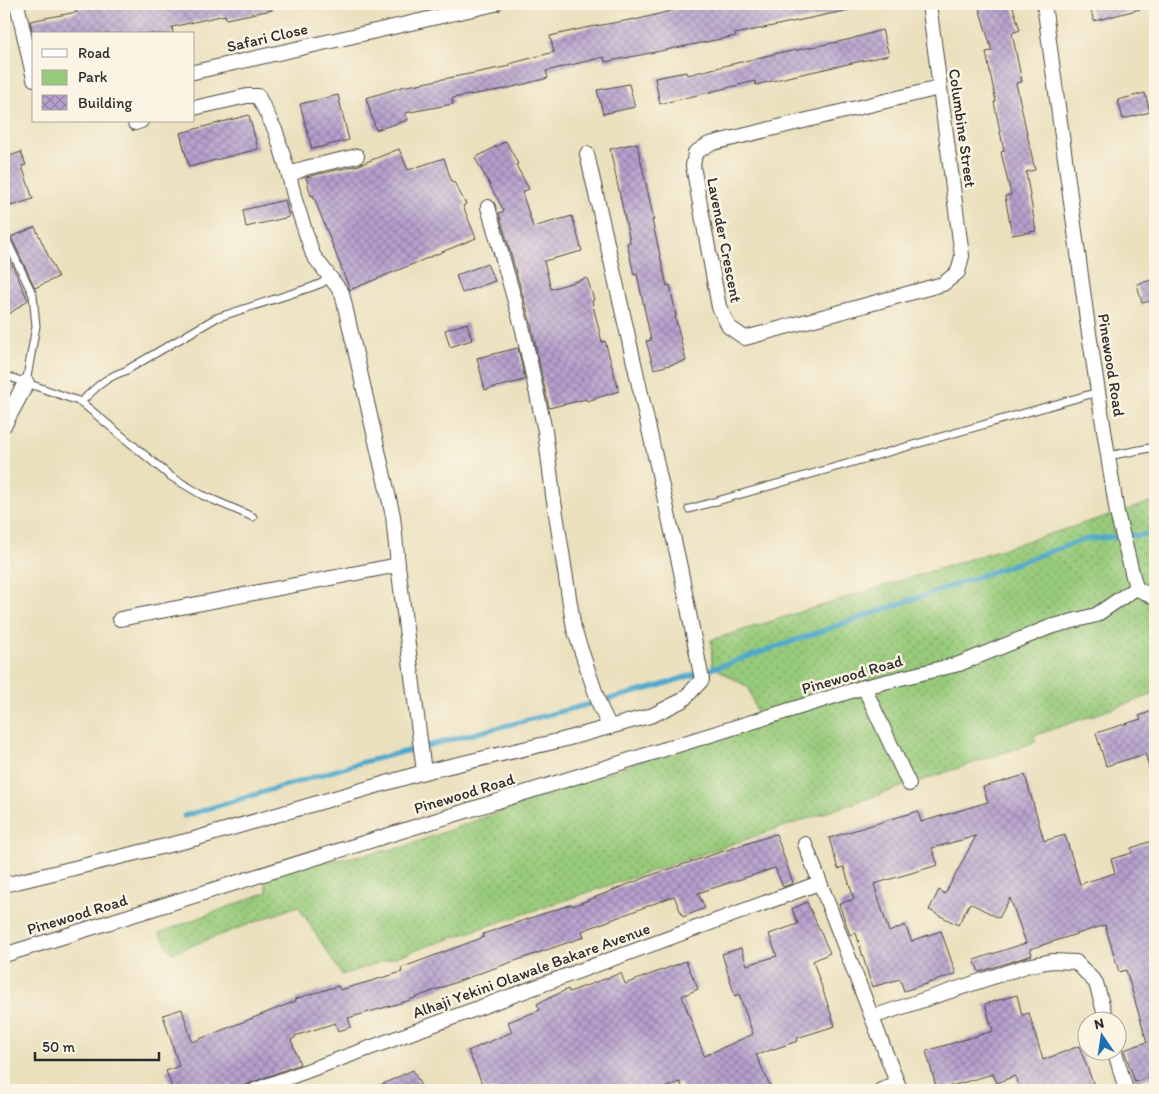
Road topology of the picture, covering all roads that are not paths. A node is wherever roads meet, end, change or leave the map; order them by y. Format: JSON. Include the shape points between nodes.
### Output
{"nodes":[{"id":1,"x":17,"y":4,"type":"edge"},
{"id":2,"x":495,"y":4,"type":"edge"},
{"id":3,"x":929,"y":4,"type":"edge"},
{"id":4,"x":1044,"y":4,"type":"edge"},
{"id":5,"x":32,"y":70,"type":"edge"},
{"id":6,"x":195,"y":72,"type":"edge"},
{"id":7,"x":940,"y":88,"type":"junction"},
{"id":8,"x":195,"y":108,"type":"edge"},
{"id":9,"x":587,"y":154,"type":"dead end"},
{"id":10,"x":357,"y":156,"type":"dead end"},
{"id":11,"x":289,"y":175,"type":"junction"},
{"id":12,"x":488,"y":207,"type":"dead end"},
{"id":13,"x":4,"y":236,"type":"edge"},
{"id":14,"x":962,"y":256,"type":"joint"},
{"id":15,"x":330,"y":276,"type":"junction"},
{"id":16,"x":4,"y":375,"type":"edge"},
{"id":17,"x":26,"y":383,"type":"junction"},
{"id":18,"x":1098,"y":392,"type":"junction"},
{"id":19,"x":81,"y":402,"type":"junction"},
{"id":20,"x":4,"y":424,"type":"edge"},
{"id":21,"x":1155,"y":447,"type":"edge"},
{"id":22,"x":1108,"y":456,"type":"junction"},
{"id":23,"x":689,"y":508,"type":"dead end"},
{"id":24,"x":252,"y":517,"type":"dead end"},
{"id":25,"x":398,"y":565,"type":"junction"},
{"id":26,"x":1136,"y":588,"type":"junction"},
{"id":27,"x":1155,"y":598,"type":"edge"},
{"id":28,"x":120,"y":619,"type":"dead end"},
{"id":29,"x":864,"y":687,"type":"junction"},
{"id":30,"x":610,"y":727,"type":"junction"},
{"id":31,"x":424,"y":772,"type":"junction"},
{"id":32,"x":909,"y":784,"type":"dead end"},
{"id":33,"x":805,"y":844,"type":"dead end"},
{"id":34,"x":819,"y":883,"type":"junction"},
{"id":35,"x":4,"y":885,"type":"edge"},
{"id":36,"x":4,"y":955,"type":"edge"},
{"id":37,"x":1104,"y":1012,"type":"edge"},
{"id":38,"x":872,"y":1017,"type":"junction"},
{"id":39,"x":1118,"y":1062,"type":"edge"},
{"id":40,"x":899,"y":1087,"type":"edge"},
{"id":41,"x":255,"y":1090,"type":"edge"},
{"id":42,"x":881,"y":1090,"type":"edge"},
{"id":43,"x":1126,"y":1090,"type":"edge"}],
"edges":[{"from":1,"to":5,"type":"street"},
{"from":2,"to":6,"type":"street","name":"Safari Close"},
{"from":3,"to":7,"type":"street","name":"Columbine Street"},
{"from":4,"to":18,"type":"street","name":"Pinewood Road"},
{"from":7,"to":14,"type":"street","name":"Columbine Street"},
{"from":7,"to":14,"type":"street","name":"Lavender Crescent","via":[[709,144],[695,153],[693,166],[719,307],[729,327],[745,338],[943,284],[958,272]]},
{"from":8,"to":11,"type":"street","via":[[258,96],[276,132]]},
{"from":9,"to":30,"type":"street","via":[[680,567],[702,680],[683,700],[653,714]]},
{"from":10,"to":11,"type":"street"},
{"from":11,"to":15,"type":"street","via":[[313,255]]},
{"from":12,"to":30,"type":"street","via":[[507,269],[545,431],[574,629]]},
{"from":13,"to":17,"type":"lane","via":[[33,295],[36,326]]},
{"from":15,"to":19,"type":"lane","via":[[312,287],[216,318],[111,376]]},
{"from":15,"to":25,"type":"street","via":[[342,293],[393,516]]},
{"from":16,"to":17,"type":"lane"},
{"from":17,"to":19,"type":"lane"},
{"from":17,"to":20,"type":"street"},
{"from":18,"to":22,"type":"street","name":"Pinewood Road"},
{"from":18,"to":23,"type":"lane"},
{"from":19,"to":24,"type":"lane","via":[[170,476],[202,495]]},
{"from":21,"to":22,"type":"lane"},
{"from":22,"to":26,"type":"street","name":"Pinewood Road","via":[[1117,513]]},
{"from":25,"to":28,"type":"street"},
{"from":25,"to":31,"type":"street"},
{"from":26,"to":27,"type":"street"},
{"from":26,"to":29,"type":"street","name":"Pinewood Road","via":[[1096,615],[1050,627],[959,664]]},
{"from":29,"to":32,"type":"street"},
{"from":29,"to":36,"type":"street","name":"Pinewood Road"},
{"from":30,"to":31,"type":"street"},
{"from":31,"to":35,"type":"street","via":[[194,839]]},
{"from":33,"to":34,"type":"street"},
{"from":34,"to":38,"type":"street"},
{"from":34,"to":41,"type":"street","name":"Alhaji Yekini Olawale Bakare Avenue"},
{"from":37,"to":38,"type":"street","via":[[1096,983],[1076,962],[1052,961],[1026,966]]},
{"from":38,"to":40,"type":"street"},
{"from":39,"to":43,"type":"street"},
{"from":40,"to":42,"type":"street"}]}
